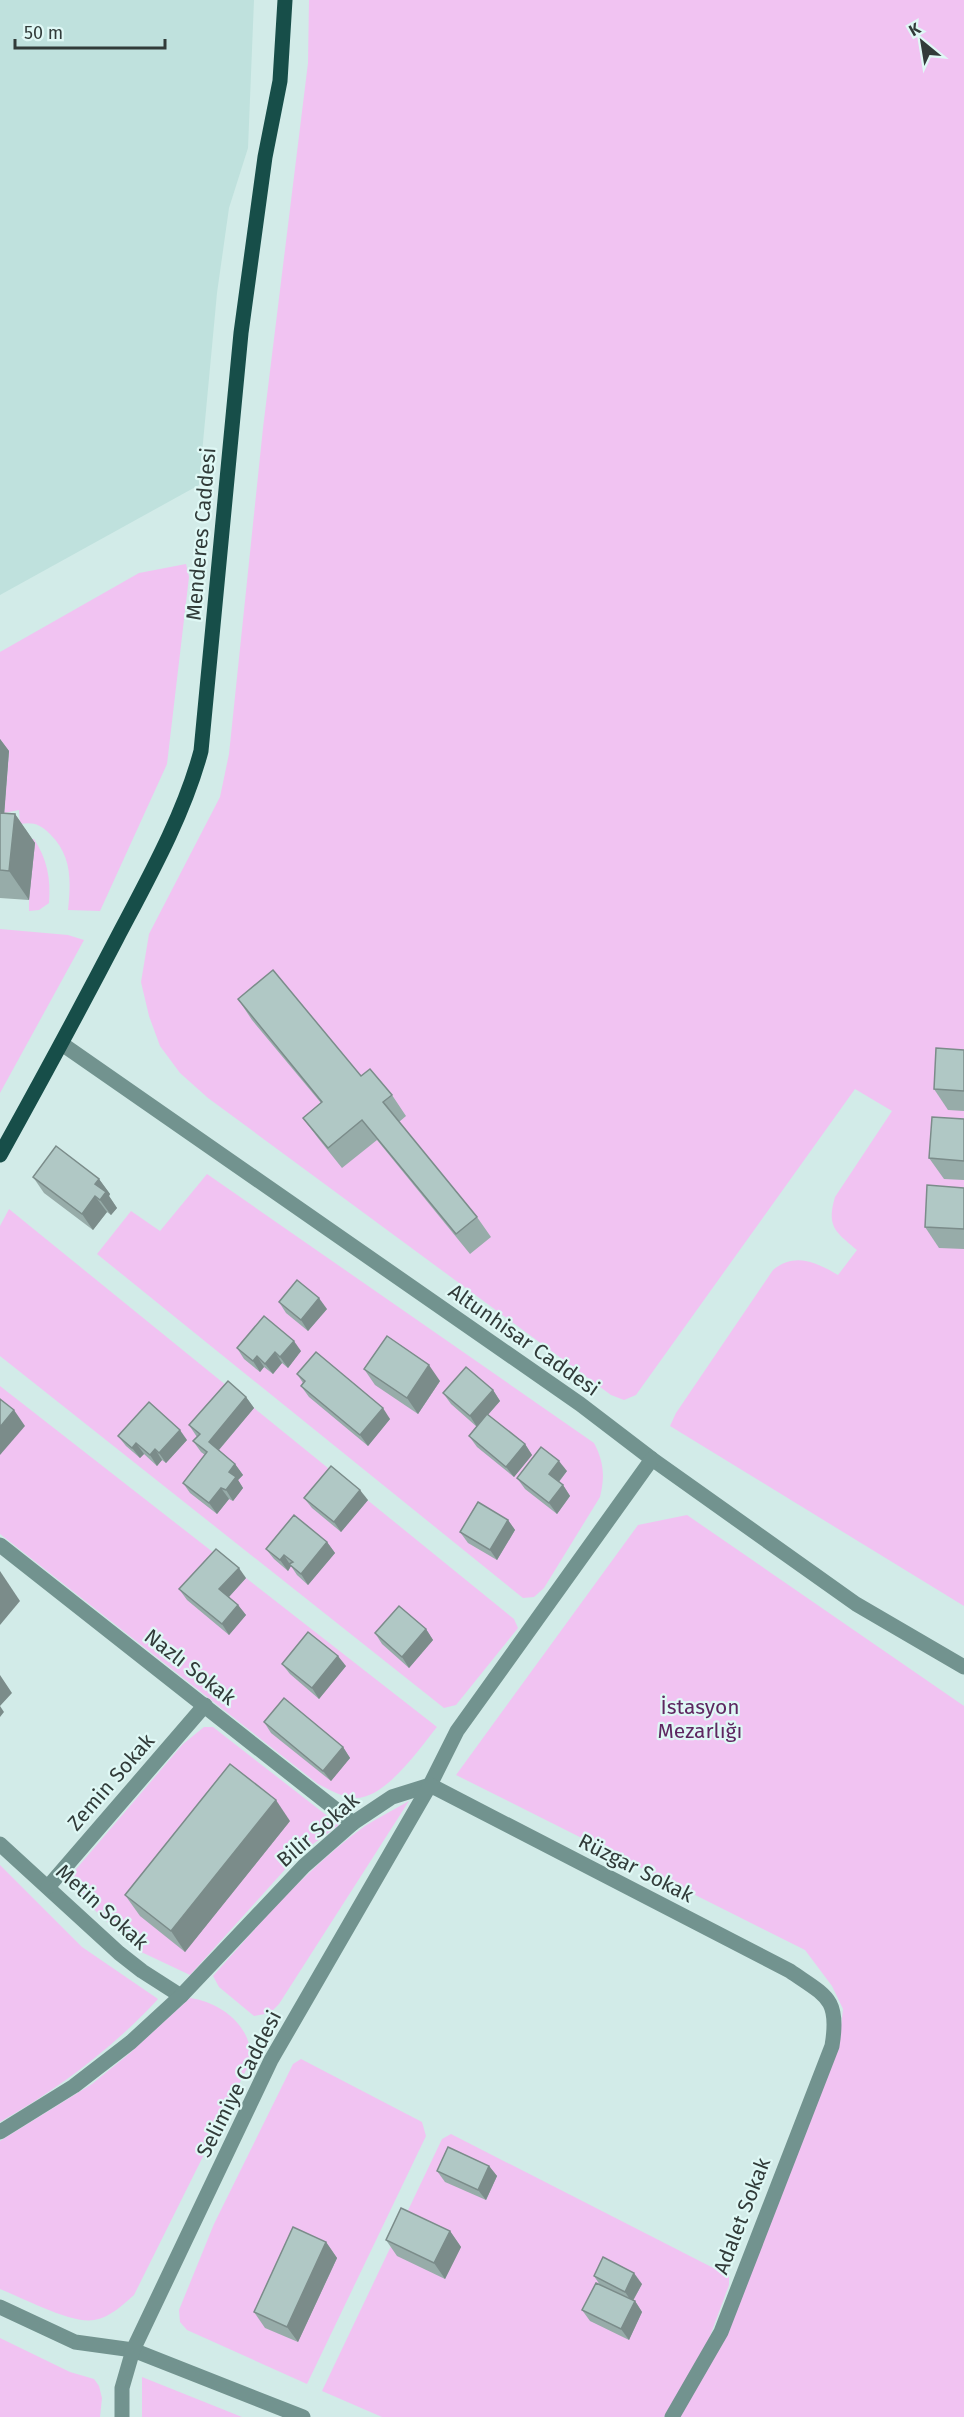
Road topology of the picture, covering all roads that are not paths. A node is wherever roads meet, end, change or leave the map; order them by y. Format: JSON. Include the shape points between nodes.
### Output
{"nodes":[{"id":1,"x":285,"y":0,"type":"edge"},
{"id":2,"x":62,"y":1044,"type":"junction"},
{"id":3,"x":0,"y":1155,"type":"edge"},
{"id":4,"x":652,"y":1459,"type":"junction"},
{"id":5,"x":0,"y":1545,"type":"edge"},
{"id":6,"x":964,"y":1667,"type":"edge"},
{"id":7,"x":205,"y":1705,"type":"junction"},
{"id":8,"x":430,"y":1785,"type":"junction"},
{"id":9,"x":353,"y":1823,"type":"junction"},
{"id":10,"x":0,"y":1844,"type":"edge"},
{"id":11,"x":48,"y":1887,"type":"junction"},
{"id":12,"x":181,"y":1996,"type":"junction"},
{"id":13,"x":836,"y":2024,"type":"joint"},
{"id":14,"x":0,"y":2132,"type":"edge"},
{"id":15,"x":0,"y":2307,"type":"edge"},
{"id":16,"x":133,"y":2350,"type":"junction"},
{"id":17,"x":122,"y":2417,"type":"edge"},
{"id":18,"x":303,"y":2417,"type":"edge"},
{"id":19,"x":672,"y":2417,"type":"edge"}],
"edges":[{"from":1,"to":2,"type":"main road","name":"Menderes Caddesi","via":[[280,81],[265,157],[241,333],[201,751],[193,782],[140,895]]},
{"from":2,"to":3,"type":"main road","name":"Menderes Caddesi"},
{"from":2,"to":4,"type":"street","name":"Altunhisar Caddesi","via":[[580,1404]]},
{"from":4,"to":6,"type":"street","name":"Altunhisar Caddesi","via":[[856,1604]]},
{"from":4,"to":8,"type":"street","via":[[457,1731]]},
{"from":5,"to":7,"type":"street","name":"Nazlı Sokak"},
{"from":7,"to":9,"type":"street","name":"Nazlı Sokak"},
{"from":7,"to":11,"type":"street","name":"Zemin Sokak"},
{"from":8,"to":9,"type":"street","name":"Bilir Sokak","via":[[392,1797]]},
{"from":8,"to":13,"type":"street","name":"Rüzgar Sokak","via":[[790,1971],[832,2004]]},
{"from":8,"to":16,"type":"street","name":"Selimiye Caddesi","via":[[271,2060]]},
{"from":9,"to":12,"type":"street","name":"Bilir Sokak","via":[[304,1866]]},
{"from":10,"to":11,"type":"street","name":"Metin Sokak"},
{"from":11,"to":12,"type":"street","name":"Metin Sokak","via":[[119,1953]]},
{"from":12,"to":14,"type":"street","name":"Bilir Sokak","via":[[103,2066]]},
{"from":13,"to":19,"type":"street","name":"Adalet Sokak","via":[[832,2046],[721,2332]]},
{"from":15,"to":16,"type":"street","via":[[75,2342]]},
{"from":16,"to":17,"type":"street","name":"Selimiye Caddesi","via":[[122,2388]]},
{"from":16,"to":18,"type":"street"}]}
